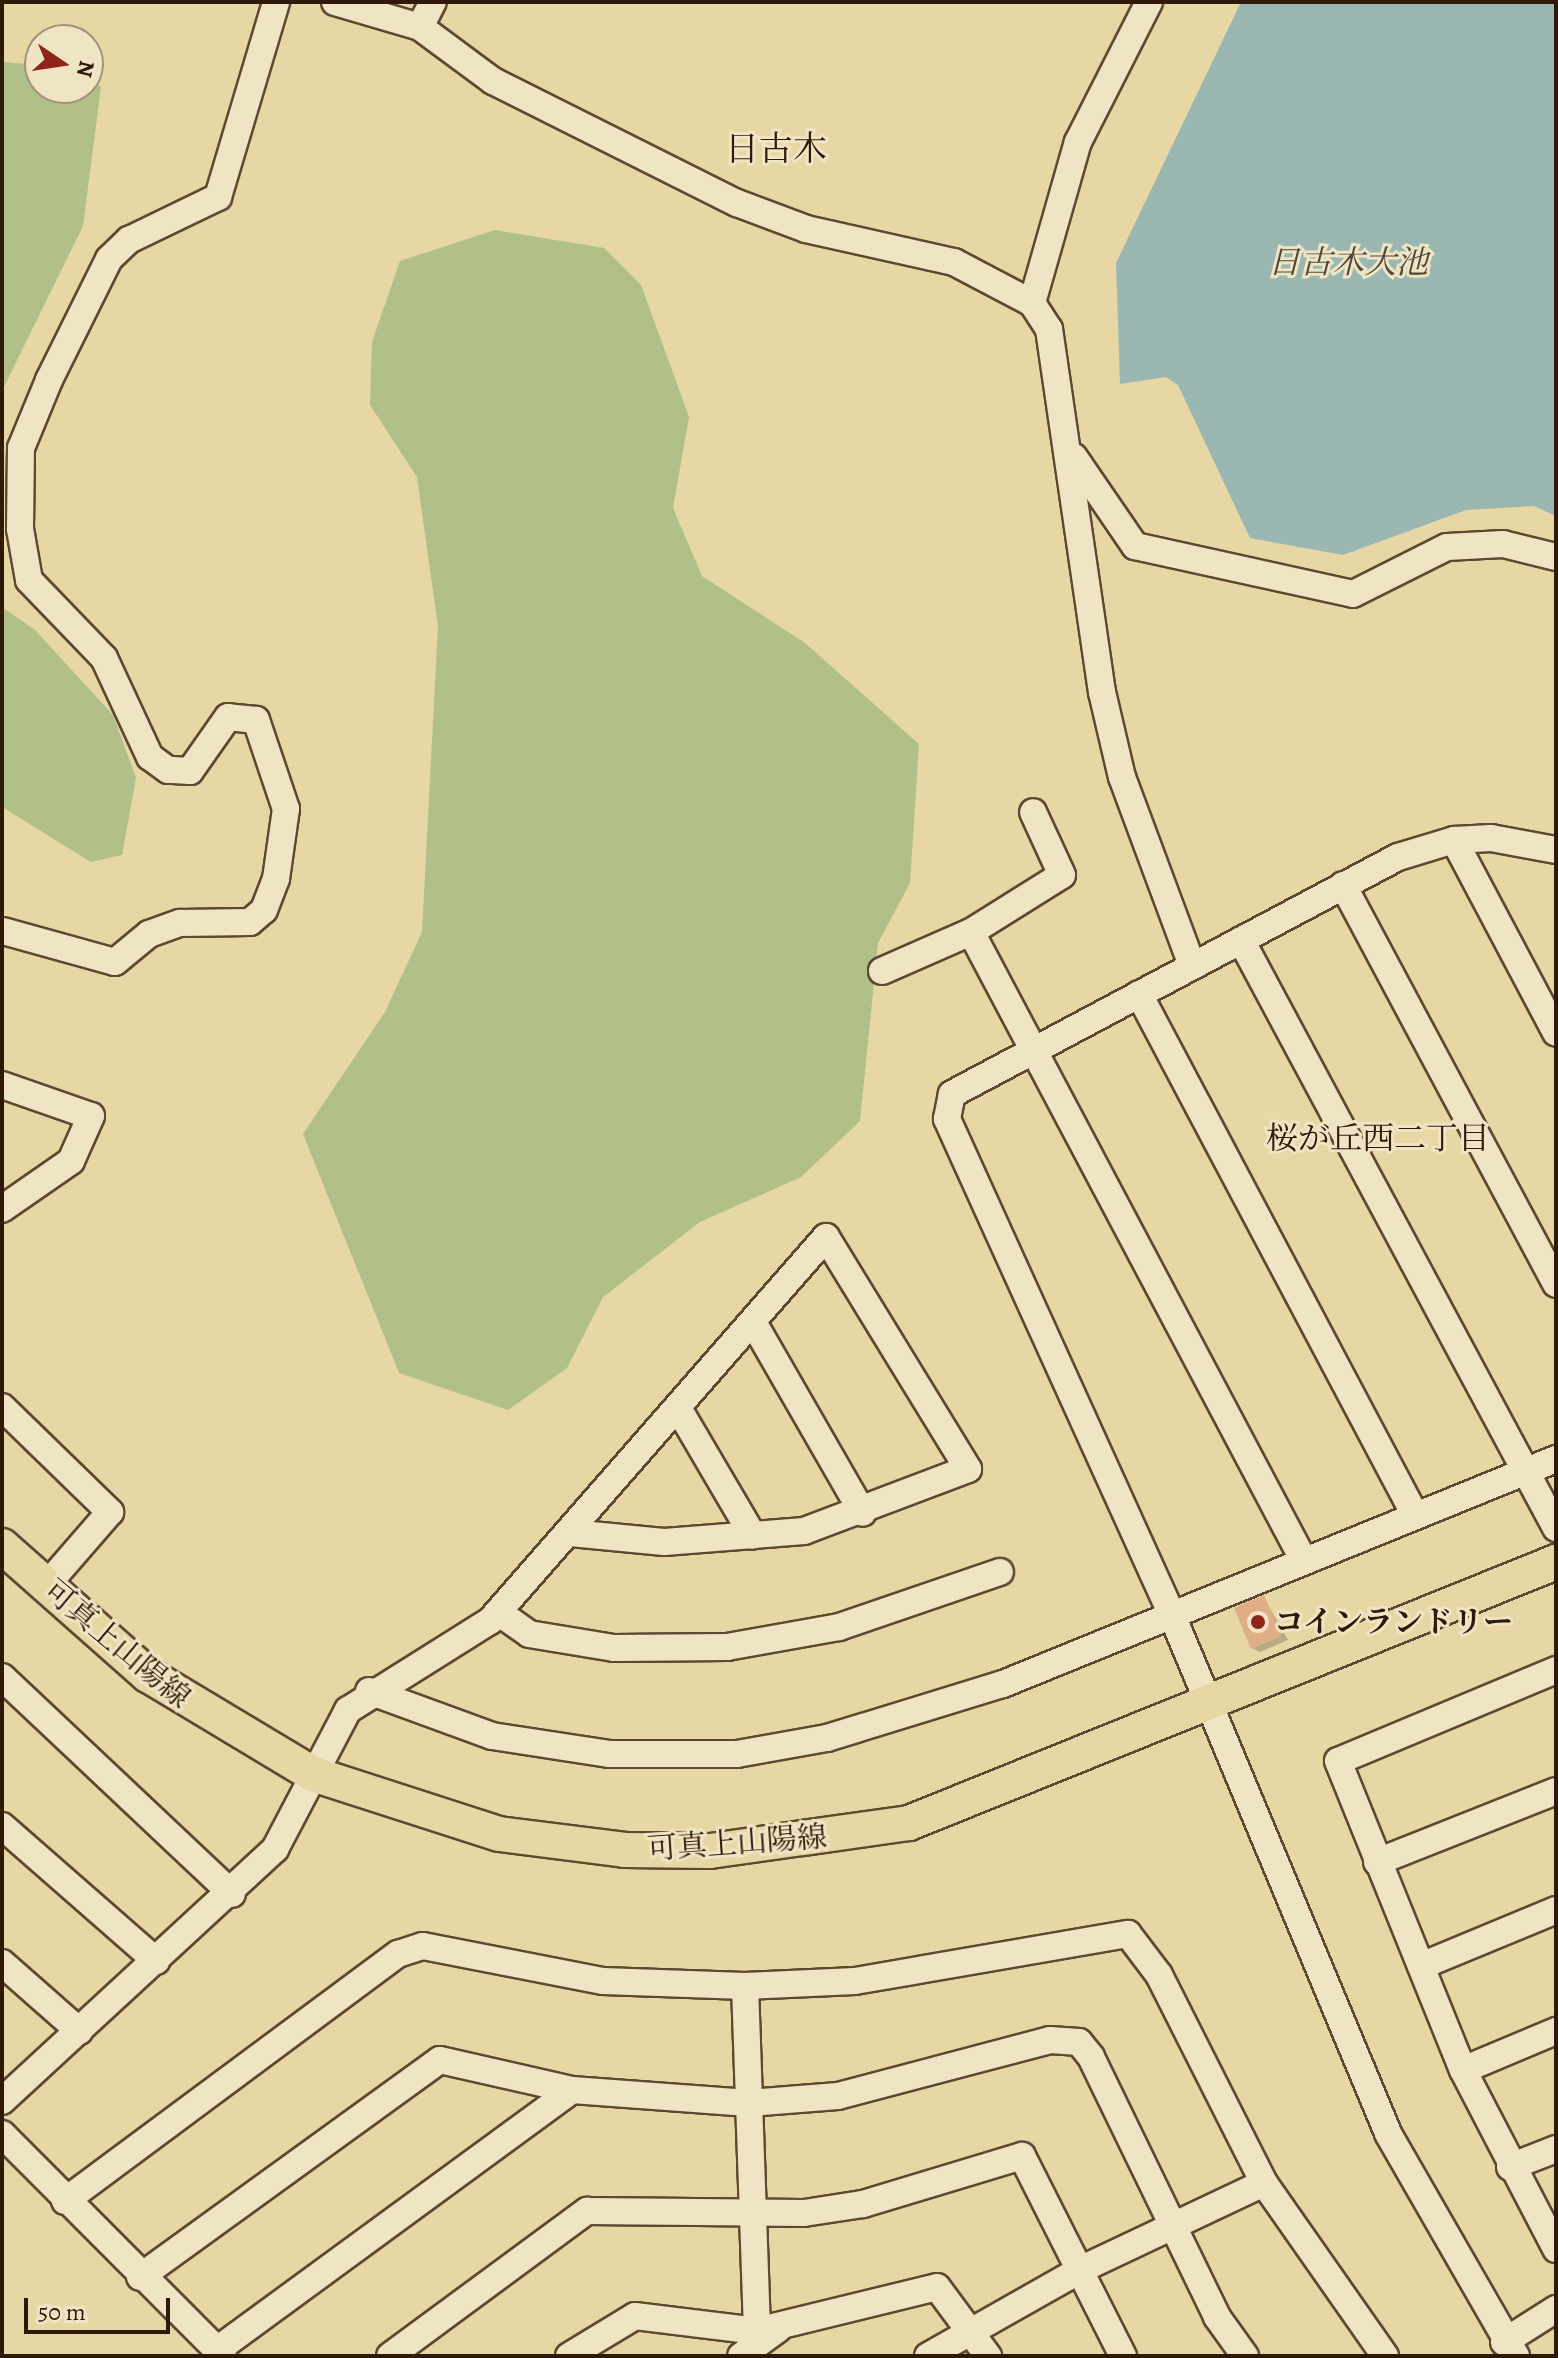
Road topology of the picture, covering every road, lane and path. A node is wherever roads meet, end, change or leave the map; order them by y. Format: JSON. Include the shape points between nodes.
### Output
{"nodes":[{"id":1,"x":276,"y":2,"type":"edge"},
{"id":2,"x":335,"y":2,"type":"edge"},
{"id":3,"x":433,"y":2,"type":"edge"},
{"id":4,"x":1149,"y":2,"type":"edge"},
{"id":5,"x":420,"y":27,"type":"junction"},
{"id":6,"x":1032,"y":303,"type":"junction"},
{"id":7,"x":1070,"y":451,"type":"junction"},
{"id":8,"x":1556,"y":557,"type":"edge"},
{"id":9,"x":1033,"y":812,"type":"dead end"},
{"id":10,"x":1454,"y":840,"type":"junction"},
{"id":11,"x":1556,"y":850,"type":"edge"},
{"id":12,"x":1343,"y":885,"type":"junction"},
{"id":13,"x":2,"y":930,"type":"edge"},
{"id":14,"x":971,"y":932,"type":"junction"},
{"id":15,"x":1241,"y":940,"type":"junction"},
{"id":16,"x":1192,"y":965,"type":"junction"},
{"id":17,"x":882,"y":971,"type":"dead end"},
{"id":18,"x":1139,"y":994,"type":"junction"},
{"id":19,"x":1556,"y":1033,"type":"edge"},
{"id":20,"x":1033,"y":1048,"type":"junction"},
{"id":21,"x":2,"y":1085,"type":"edge"},
{"id":22,"x":2,"y":1209,"type":"edge"},
{"id":23,"x":1556,"y":1284,"type":"edge"},
{"id":24,"x":753,"y":1322,"type":"junction"},
{"id":25,"x":2,"y":1407,"type":"edge"},
{"id":26,"x":678,"y":1408,"type":"junction"},
{"id":27,"x":1556,"y":1459,"type":"edge"},
{"id":28,"x":1526,"y":1472,"type":"junction"},
{"id":29,"x":863,"y":1513,"type":"junction"},
{"id":30,"x":1415,"y":1515,"type":"junction"},
{"id":31,"x":1556,"y":1528,"type":"edge"},
{"id":32,"x":570,"y":1533,"type":"junction"},
{"id":33,"x":753,"y":1536,"type":"junction"},
{"id":34,"x":2,"y":1546,"type":"edge"},
{"id":35,"x":1303,"y":1559,"type":"junction"},
{"id":36,"x":1556,"y":1562,"type":"edge"},
{"id":37,"x":1000,"y":1572,"type":"dead end"},
{"id":38,"x":46,"y":1586,"type":"junction"},
{"id":39,"x":498,"y":1612,"type":"junction"},
{"id":40,"x":1172,"y":1615,"type":"junction"},
{"id":41,"x":1556,"y":1670,"type":"edge"},
{"id":42,"x":2,"y":1677,"type":"edge"},
{"id":43,"x":369,"y":1691,"type":"junction"},
{"id":44,"x":1210,"y":1705,"type":"junction"},
{"id":45,"x":313,"y":1774,"type":"junction"},
{"id":46,"x":1556,"y":1791,"type":"edge"},
{"id":47,"x":2,"y":1826,"type":"edge"},
{"id":48,"x":1377,"y":1862,"type":"junction"},
{"id":49,"x":232,"y":1894,"type":"junction"},
{"id":50,"x":1556,"y":1910,"type":"edge"},
{"id":51,"x":156,"y":1961,"type":"junction"},
{"id":52,"x":2,"y":1963,"type":"edge"},
{"id":53,"x":1421,"y":1966,"type":"junction"},
{"id":54,"x":745,"y":1986,"type":"junction"},
{"id":55,"x":79,"y":2031,"type":"junction"},
{"id":56,"x":1556,"y":2031,"type":"edge"},
{"id":57,"x":1463,"y":2070,"type":"junction"},
{"id":58,"x":572,"y":2090,"type":"junction"},
{"id":59,"x":2,"y":2101,"type":"edge"},
{"id":60,"x":749,"y":2103,"type":"junction"},
{"id":61,"x":2,"y":2134,"type":"edge"},
{"id":62,"x":1556,"y":2149,"type":"edge"},
{"id":63,"x":1510,"y":2167,"type":"junction"},
{"id":64,"x":1264,"y":2183,"type":"junction"},
{"id":65,"x":65,"y":2201,"type":"junction"},
{"id":66,"x":752,"y":2215,"type":"junction"},
{"id":67,"x":1173,"y":2226,"type":"junction"},
{"id":68,"x":1556,"y":2249,"type":"edge"},
{"id":69,"x":1082,"y":2269,"type":"junction"},
{"id":70,"x":140,"y":2277,"type":"junction"},
{"id":71,"x":1556,"y":2309,"type":"edge"},
{"id":72,"x":968,"y":2328,"type":"junction"},
{"id":73,"x":769,"y":2329,"type":"junction"},
{"id":74,"x":1510,"y":2349,"type":"edge"},
{"id":75,"x":220,"y":2353,"type":"edge"},
{"id":76,"x":390,"y":2356,"type":"edge"},
{"id":77,"x":569,"y":2356,"type":"edge"},
{"id":78,"x":741,"y":2356,"type":"edge"},
{"id":79,"x":928,"y":2356,"type":"edge"},
{"id":80,"x":988,"y":2356,"type":"edge"},
{"id":81,"x":1123,"y":2356,"type":"edge"},
{"id":82,"x":1245,"y":2356,"type":"edge"},
{"id":83,"x":1385,"y":2356,"type":"edge"}],
"edges":[{"from":1,"to":13,"type":"street","via":[[218,197],[129,240],[109,259],[49,380],[21,448],[20,529],[29,580],[104,658],[150,757],[168,770],[190,771],[228,717],[256,720],[286,809],[276,879],[264,910],[250,922],[180,923],[149,934],[115,962]]},
{"from":2,"to":5,"type":"street"},
{"from":3,"to":5,"type":"street"},
{"from":4,"to":6,"type":"street","via":[[1078,142]]},
{"from":5,"to":6,"type":"street","via":[[493,81],[737,203],[806,229],[954,262]]},
{"from":6,"to":7,"type":"street","via":[[1049,329]]},
{"from":7,"to":8,"type":"street","via":[[1135,546],[1228,567],[1353,594],[1447,547],[1503,544]]},
{"from":7,"to":16,"type":"street","via":[[1102,692],[1122,777]]},
{"from":9,"to":14,"type":"street","via":[[1062,875]]},
{"from":10,"to":11,"type":"street"},
{"from":10,"to":12,"type":"street"},
{"from":10,"to":19,"type":"street"},
{"from":12,"to":15,"type":"street"},
{"from":12,"to":23,"type":"street"},
{"from":14,"to":17,"type":"street"},
{"from":14,"to":20,"type":"street"},
{"from":15,"to":16,"type":"street"},
{"from":15,"to":28,"type":"street"},
{"from":16,"to":18,"type":"street"},
{"from":18,"to":20,"type":"street"},
{"from":18,"to":30,"type":"street"},
{"from":20,"to":35,"type":"street"},
{"from":20,"to":40,"type":"street","via":[[952,1094],[947,1119]]},
{"from":21,"to":22,"type":"street","via":[[91,1116],[71,1161]]},
{"from":24,"to":26,"type":"street"},
{"from":24,"to":29,"type":"street"},
{"from":24,"to":29,"type":"street","via":[[826,1237],[968,1469]]},
{"from":25,"to":38,"type":"street","via":[[110,1512]]},
{"from":26,"to":32,"type":"street"},
{"from":26,"to":33,"type":"street"},
{"from":27,"to":28,"type":"street"},
{"from":28,"to":30,"type":"street"},
{"from":28,"to":31,"type":"street"},
{"from":29,"to":33,"type":"street","via":[[804,1531]]},
{"from":30,"to":35,"type":"street"},
{"from":32,"to":33,"type":"street","via":[[664,1542]]},
{"from":32,"to":39,"type":"street"},
{"from":34,"to":38,"type":"main road","name":"可真上山陽線"},
{"from":35,"to":40,"type":"street"},
{"from":36,"to":44,"type":"main road","name":"可真上山陽線"},
{"from":37,"to":39,"type":"street","via":[[839,1627],[727,1647],[614,1648],[529,1634]]},
{"from":38,"to":45,"type":"main road","name":"可真上山陽線","via":[[203,1714]]},
{"from":39,"to":43,"type":"street"},
{"from":40,"to":43,"type":"street","via":[[911,1718],[737,1754],[609,1754],[492,1736]]},
{"from":40,"to":44,"type":"street"},
{"from":41,"to":48,"type":"street","via":[[1338,1761]]},
{"from":42,"to":49,"type":"street"},
{"from":43,"to":45,"type":"street","via":[[348,1710]]},
{"from":44,"to":45,"type":"main road","name":"可真上山陽線","via":[[909,1823],[786,1846],[625,1850],[499,1834]]},
{"from":44,"to":74,"type":"street","via":[[1388,2133]]},
{"from":45,"to":49,"type":"street","via":[[275,1849]]},
{"from":46,"to":48,"type":"street"},
{"from":47,"to":51,"type":"street"},
{"from":48,"to":53,"type":"street"},
{"from":49,"to":51,"type":"street"},
{"from":50,"to":53,"type":"street"},
{"from":51,"to":55,"type":"street"},
{"from":52,"to":55,"type":"street"},
{"from":53,"to":57,"type":"street"},
{"from":54,"to":60,"type":"street"},
{"from":54,"to":64,"type":"street","via":[[855,1981],[1128,1934],[1159,1975]]},
{"from":54,"to":65,"type":"street","via":[[603,1981],[423,1946],[398,1954]]},
{"from":55,"to":59,"type":"street"},
{"from":56,"to":57,"type":"street"},
{"from":57,"to":63,"type":"street"},
{"from":58,"to":60,"type":"street"},
{"from":58,"to":70,"type":"street","via":[[440,2060],[425,2066]]},
{"from":58,"to":75,"type":"street"},
{"from":60,"to":66,"type":"street"},
{"from":60,"to":67,"type":"street","via":[[838,2096],[1050,2040],[1079,2042]]},
{"from":61,"to":65,"type":"street"},
{"from":62,"to":63,"type":"street"},
{"from":63,"to":68,"type":"street"},
{"from":64,"to":67,"type":"street"},
{"from":64,"to":83,"type":"street"},
{"from":65,"to":70,"type":"street"},
{"from":66,"to":69,"type":"street","via":[[863,2204],[1022,2156]]},
{"from":66,"to":73,"type":"street"},
{"from":66,"to":76,"type":"street","via":[[587,2211]]},
{"from":67,"to":69,"type":"street"},
{"from":67,"to":82,"type":"street"},
{"from":69,"to":72,"type":"street"},
{"from":69,"to":81,"type":"street"},
{"from":70,"to":75,"type":"street"},
{"from":71,"to":74,"type":"street"},
{"from":72,"to":73,"type":"street","via":[[937,2287]]},
{"from":72,"to":79,"type":"street"},
{"from":72,"to":80,"type":"street"},
{"from":73,"to":77,"type":"street","via":[[635,2316]]},
{"from":73,"to":78,"type":"street"}]}
